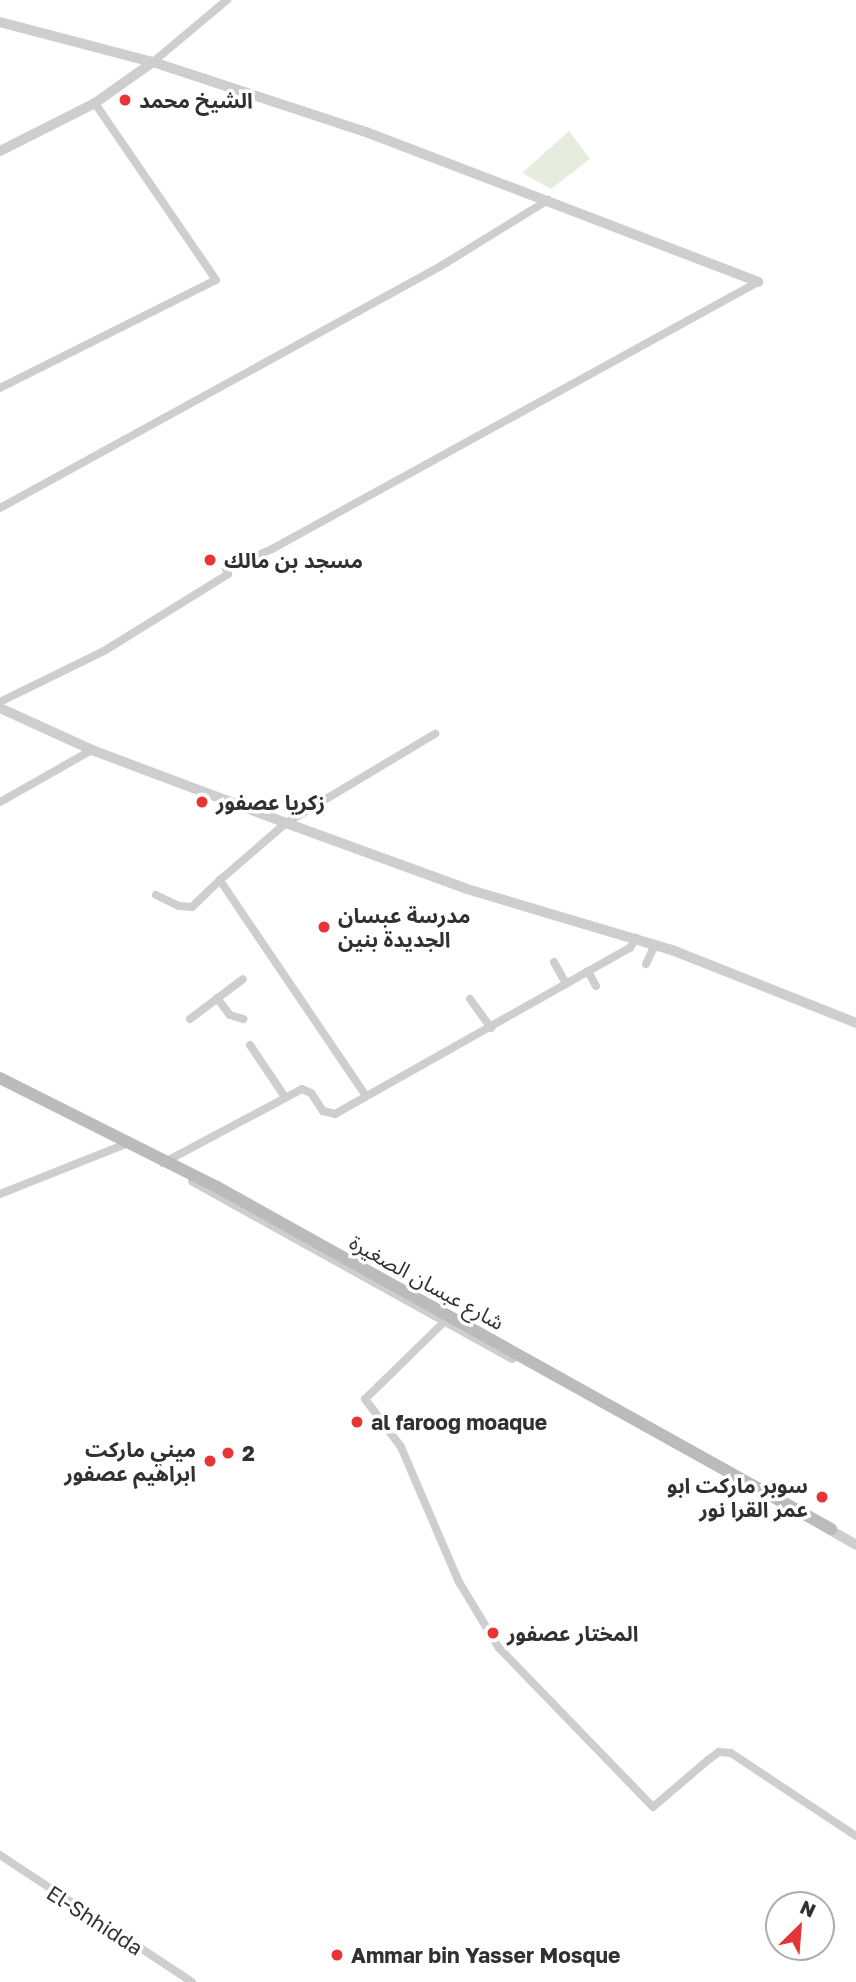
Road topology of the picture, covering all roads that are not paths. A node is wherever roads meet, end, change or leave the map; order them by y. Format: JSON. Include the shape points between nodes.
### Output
{"nodes":[{"id":1,"x":227,"y":0,"type":"edge"},
{"id":2,"x":0,"y":22,"type":"edge"},
{"id":3,"x":153,"y":62,"type":"junction"},
{"id":4,"x":95,"y":103,"type":"junction"},
{"id":5,"x":0,"y":150,"type":"edge"},
{"id":6,"x":548,"y":200,"type":"junction"},
{"id":7,"x":758,"y":282,"type":"joint"},
{"id":8,"x":0,"y":387,"type":"edge"},
{"id":9,"x":0,"y":508,"type":"edge"},
{"id":10,"x":0,"y":705,"type":"edge"},
{"id":11,"x":435,"y":734,"type":"dead end"},
{"id":12,"x":92,"y":750,"type":"junction"},
{"id":13,"x":0,"y":802,"type":"edge"},
{"id":14,"x":286,"y":823,"type":"junction"},
{"id":15,"x":220,"y":880,"type":"junction"},
{"id":16,"x":156,"y":895,"type":"dead end"},
{"id":17,"x":636,"y":938,"type":"junction"},
{"id":18,"x":656,"y":944,"type":"junction"},
{"id":19,"x":554,"y":962,"type":"dead end"},
{"id":20,"x":646,"y":964,"type":"dead end"},
{"id":21,"x":588,"y":971,"type":"junction"},
{"id":22,"x":243,"y":979,"type":"dead end"},
{"id":23,"x":566,"y":984,"type":"junction"},
{"id":24,"x":596,"y":985,"type":"dead end"},
{"id":25,"x":217,"y":998,"type":"junction"},
{"id":26,"x":470,"y":999,"type":"dead end"},
{"id":27,"x":190,"y":1019,"type":"dead end"},
{"id":28,"x":243,"y":1019,"type":"dead end"},
{"id":29,"x":856,"y":1023,"type":"edge"},
{"id":30,"x":491,"y":1028,"type":"junction"},
{"id":31,"x":250,"y":1045,"type":"dead end"},
{"id":32,"x":0,"y":1078,"type":"edge"},
{"id":33,"x":0,"y":1085,"type":"edge"},
{"id":34,"x":366,"y":1096,"type":"junction"},
{"id":35,"x":285,"y":1097,"type":"junction"},
{"id":36,"x":123,"y":1145,"type":"junction"},
{"id":37,"x":164,"y":1163,"type":"junction"},
{"id":38,"x":0,"y":1194,"type":"edge"},
{"id":39,"x":444,"y":1322,"type":"junction"},
{"id":40,"x":831,"y":1529,"type":"junction"},
{"id":41,"x":856,"y":1545,"type":"edge"},
{"id":42,"x":856,"y":1836,"type":"edge"},
{"id":43,"x":0,"y":1855,"type":"edge"},
{"id":44,"x":192,"y":1982,"type":"edge"}],
"edges":[{"from":1,"to":3,"type":"street"},
{"from":2,"to":3,"type":"street"},
{"from":3,"to":4,"type":"street"},
{"from":3,"to":6,"type":"street","via":[[366,132]]},
{"from":4,"to":5,"type":"street"},
{"from":4,"to":8,"type":"street","via":[[216,280]]},
{"from":6,"to":7,"type":"street"},
{"from":6,"to":9,"type":"street","via":[[441,266]]},
{"from":7,"to":10,"type":"street","via":[[272,549],[226,569],[228,574],[104,651]]},
{"from":10,"to":12,"type":"street"},
{"from":11,"to":14,"type":"street"},
{"from":12,"to":13,"type":"street"},
{"from":12,"to":14,"type":"street"},
{"from":14,"to":15,"type":"street"},
{"from":14,"to":17,"type":"street","via":[[467,889]]},
{"from":15,"to":16,"type":"street","via":[[192,907]]},
{"from":15,"to":34,"type":"street"},
{"from":17,"to":18,"type":"street"},
{"from":17,"to":21,"type":"street","via":[[630,948]]},
{"from":18,"to":20,"type":"street"},
{"from":18,"to":29,"type":"street"},
{"from":19,"to":23,"type":"street"},
{"from":21,"to":23,"type":"street"},
{"from":21,"to":24,"type":"street"},
{"from":22,"to":25,"type":"street"},
{"from":23,"to":30,"type":"street"},
{"from":25,"to":27,"type":"street"},
{"from":25,"to":28,"type":"street","via":[[230,1016]]},
{"from":26,"to":30,"type":"street"},
{"from":30,"to":34,"type":"street"},
{"from":31,"to":35,"type":"street"},
{"from":32,"to":37,"type":"main road","name":"شارع عبسان الصغيرة"},
{"from":33,"to":36,"type":"street","name":"شارع عبسان الصغيرة"},
{"from":34,"to":35,"type":"street","via":[[332,1115],[323,1111],[307,1089]]},
{"from":35,"to":37,"type":"street"},
{"from":36,"to":37,"type":"street","name":"شارع عبسان الصغيرة"},
{"from":36,"to":38,"type":"street"},
{"from":37,"to":39,"type":"street","name":"شارع عبسان الصغيرة"},
{"from":37,"to":40,"type":"main road","name":"شارع عبسان الصغيرة"},
{"from":39,"to":40,"type":"street","name":"شارع عبسان الصغيرة"},
{"from":39,"to":42,"type":"street","via":[[365,1399],[401,1447],[459,1583],[499,1648],[653,1807],[708,1759],[719,1752],[731,1753]]},
{"from":40,"to":41,"type":"street","name":"شارع عبسان الصغيرة"},
{"from":43,"to":44,"type":"street","name":"El-Shhidda"}]}
